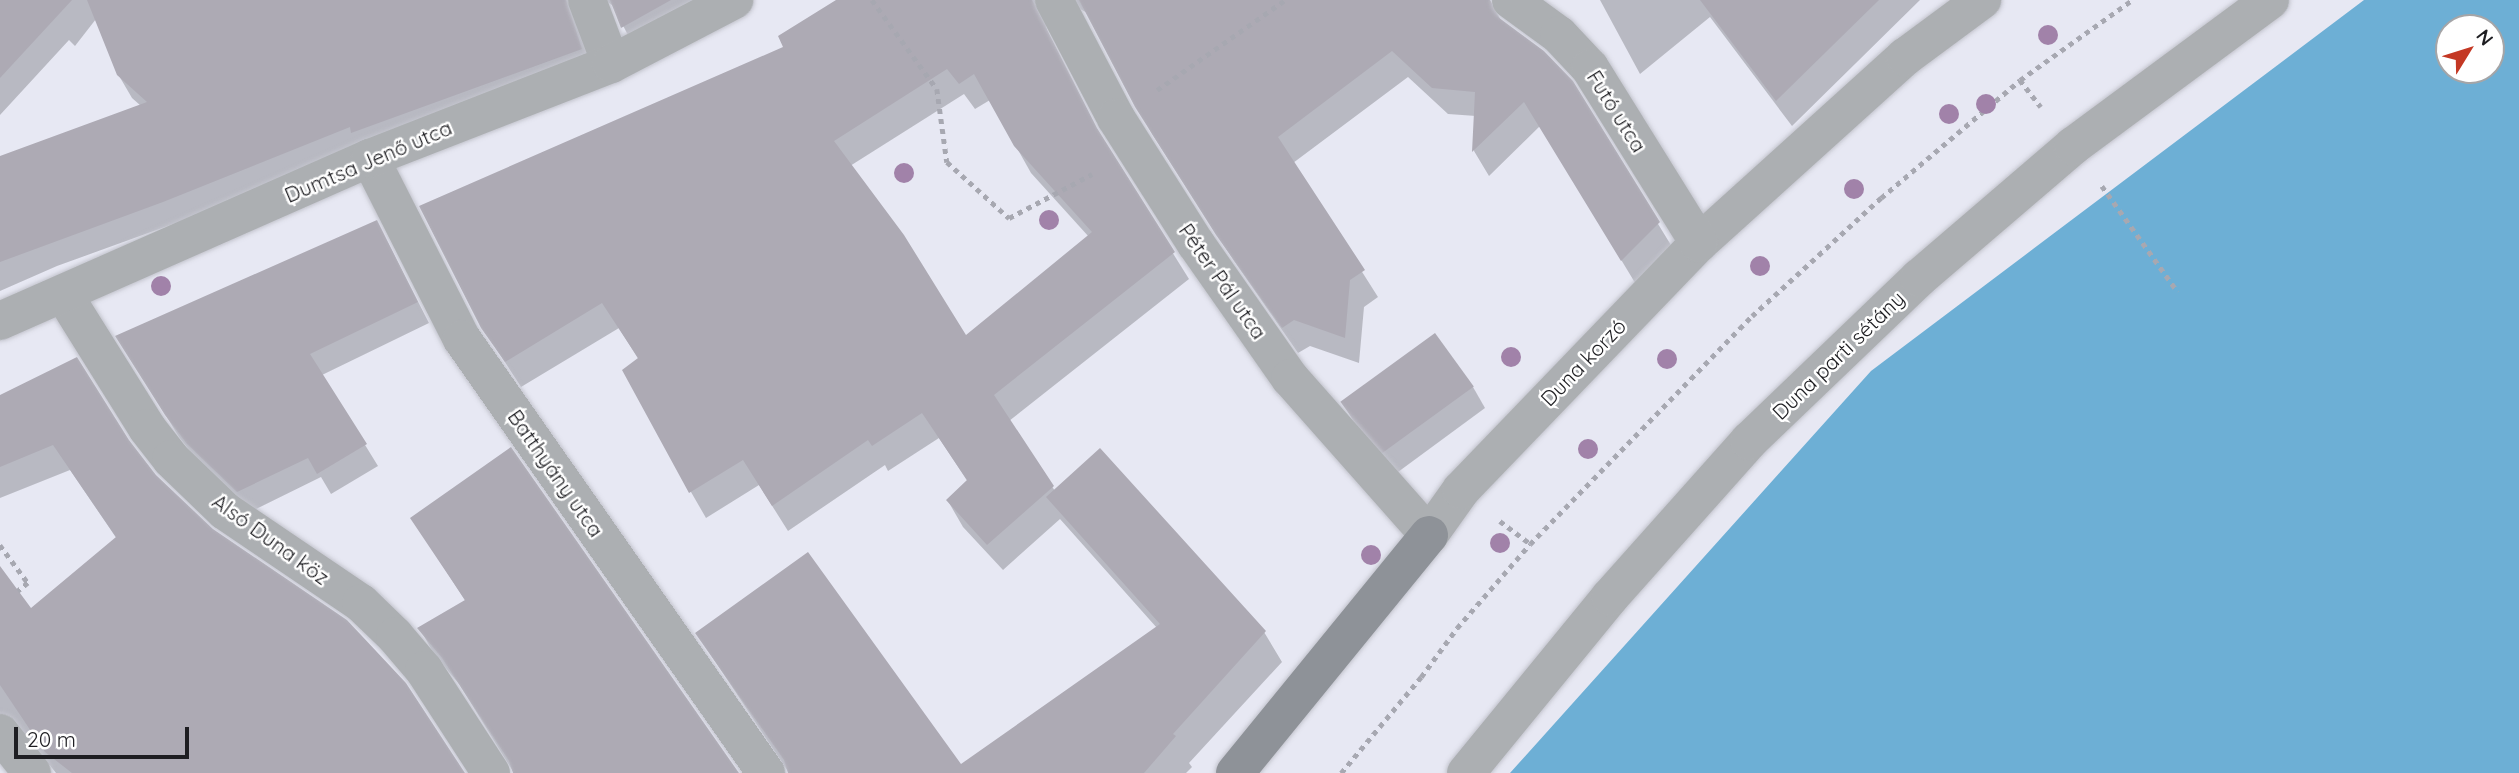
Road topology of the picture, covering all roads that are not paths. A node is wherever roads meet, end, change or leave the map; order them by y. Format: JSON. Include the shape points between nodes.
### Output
{"nodes":[{"id":1,"x":587,"y":0,"type":"edge"},
{"id":2,"x":734,"y":0,"type":"edge"},
{"id":3,"x":1054,"y":0,"type":"edge"},
{"id":4,"x":1511,"y":0,"type":"edge"},
{"id":5,"x":1982,"y":0,"type":"edge"},
{"id":6,"x":2270,"y":0,"type":"edge"},
{"id":7,"x":611,"y":64,"type":"junction"},
{"id":8,"x":370,"y":158,"type":"junction"},
{"id":9,"x":1699,"y":243,"type":"junction"},
{"id":10,"x":64,"y":295,"type":"junction"},
{"id":11,"x":0,"y":321,"type":"edge"},
{"id":12,"x":1429,"y":536,"type":"junction"},
{"id":13,"x":0,"y":733,"type":"edge"},
{"id":14,"x":32,"y":773,"type":"edge"},
{"id":15,"x":491,"y":773,"type":"edge"},
{"id":16,"x":765,"y":773,"type":"edge"},
{"id":17,"x":1235,"y":773,"type":"edge"},
{"id":18,"x":1466,"y":773,"type":"edge"}],
"edges":[{"from":1,"to":7,"type":"street"},
{"from":2,"to":7,"type":"street","name":"Dumtsa Jenő utca"},
{"from":3,"to":12,"type":"street","name":"Péter Pál utca","via":[[1116,118],[1196,244],[1290,378]]},
{"from":4,"to":9,"type":"street","name":"Futó utca","via":[[1559,35],[1590,68]]},
{"from":5,"to":9,"type":"street","name":"Duna korzó","via":[[1905,57]]},
{"from":6,"to":18,"type":"street","name":"Duna parti sétány","via":[[2073,146],[1919,278],[1749,441],[1611,597]]},
{"from":7,"to":8,"type":"street","name":"Dumtsa Jenő utca"},
{"from":8,"to":10,"type":"street","name":"Dumtsa Jenő utca"},
{"from":8,"to":16,"type":"street","name":"Batthyány utca","via":[[462,339]]},
{"from":9,"to":12,"type":"street","name":"Duna korzó","via":[[1461,490]]},
{"from":10,"to":11,"type":"street","name":"Dumtsa Jenő utca"},
{"from":10,"to":15,"type":"street","name":"Alsó Duna köz","via":[[147,428],[172,459],[225,511],[361,603],[395,636],[424,670]]},
{"from":12,"to":17,"type":"street","name":"Duna korzó"},
{"from":13,"to":14,"type":"street"}]}
